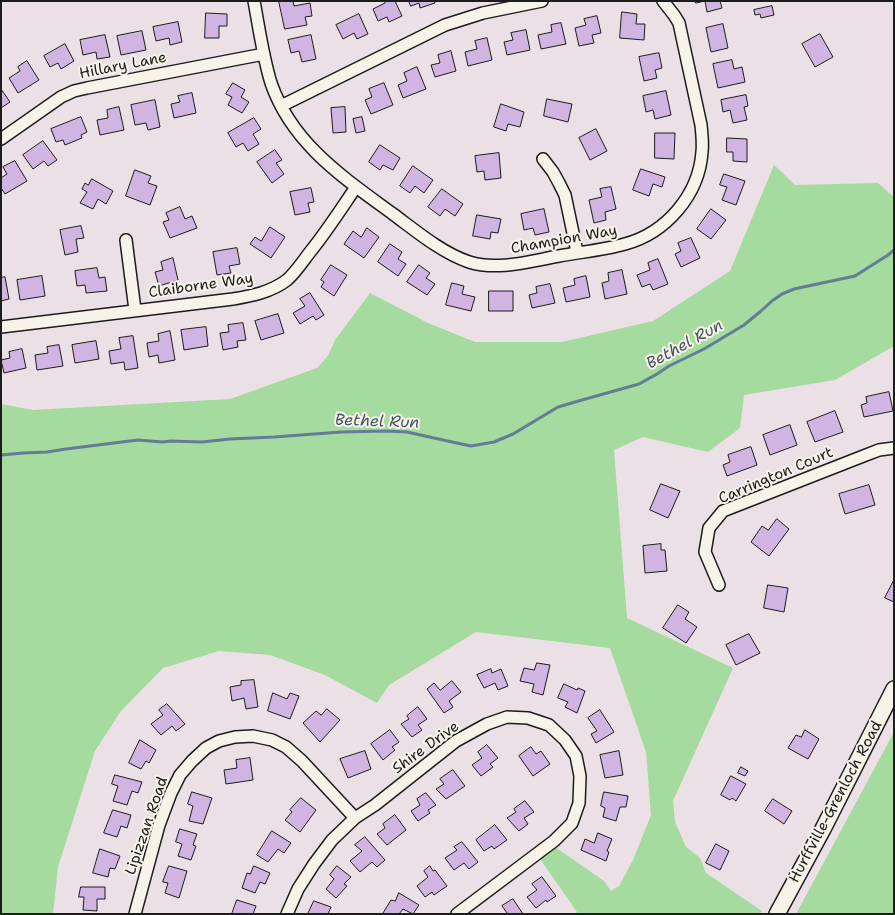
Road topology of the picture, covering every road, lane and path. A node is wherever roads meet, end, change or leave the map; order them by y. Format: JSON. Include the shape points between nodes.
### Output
{"nodes":[{"id":1,"x":254,"y":1,"type":"edge"},
{"id":2,"x":542,"y":1,"type":"edge"},
{"id":3,"x":663,"y":1,"type":"edge"},
{"id":4,"x":264,"y":54,"type":"junction"},
{"id":5,"x":281,"y":106,"type":"junction"},
{"id":6,"x":1,"y":139,"type":"edge"},
{"id":7,"x":543,"y":159,"type":"dead end"},
{"id":8,"x":356,"y":187,"type":"junction"},
{"id":9,"x":126,"y":240,"type":"dead end"},
{"id":10,"x":577,"y":252,"type":"junction"},
{"id":11,"x":135,"y":310,"type":"junction"},
{"id":12,"x":1,"y":327,"type":"edge"},
{"id":13,"x":894,"y":448,"type":"edge"},
{"id":14,"x":719,"y":585,"type":"dead end"},
{"id":15,"x":894,"y":690,"type":"edge"},
{"id":16,"x":355,"y":818,"type":"junction"},
{"id":17,"x":135,"y":914,"type":"edge"},
{"id":18,"x":287,"y":914,"type":"edge"},
{"id":19,"x":457,"y":914,"type":"edge"},
{"id":20,"x":777,"y":914,"type":"edge"}],
"edges":[{"from":1,"to":4,"type":"street","name":"Champion Way"},
{"from":2,"to":5,"type":"street","via":[[483,13],[445,25]]},
{"from":3,"to":10,"type":"street","name":"Champion Way","via":[[678,23],[701,125],[702,153],[696,180],[691,192],[675,214],[653,232],[626,244]]},
{"from":4,"to":5,"type":"street","name":"Champion Way","via":[[271,83]]},
{"from":4,"to":6,"type":"street","name":"Hillary Lane","via":[[74,91],[61,97]]},
{"from":5,"to":8,"type":"street","name":"Champion Way","via":[[306,143]]},
{"from":7,"to":10,"type":"street","via":[[565,195]]},
{"from":8,"to":10,"type":"street","name":"Champion Way","via":[[438,246],[458,258],[478,265],[513,265]]},
{"from":8,"to":11,"type":"street","name":"Claiborne Way","via":[[293,274],[275,287],[248,297]]},
{"from":9,"to":11,"type":"street"},
{"from":11,"to":12,"type":"street","name":"Claiborne Way"},
{"from":13,"to":14,"type":"street","name":"Carrington Court","via":[[866,454],[724,511],[709,528],[706,552]]},
{"from":15,"to":20,"type":"main road","name":"Hurffville-Grenloch Road"},
{"from":16,"to":17,"type":"street","name":"Lipizzan Road","via":[[286,747],[272,740],[253,736],[219,740],[192,760],[180,775],[171,793],[159,825]]},
{"from":16,"to":18,"type":"street","name":"Shire Drive","via":[[332,840],[314,864]]},
{"from":16,"to":19,"type":"street","name":"Shire Drive","via":[[456,741],[487,724],[507,717],[528,718],[549,725],[565,740],[576,756],[580,776],[579,803],[572,823],[554,841]]}]}
